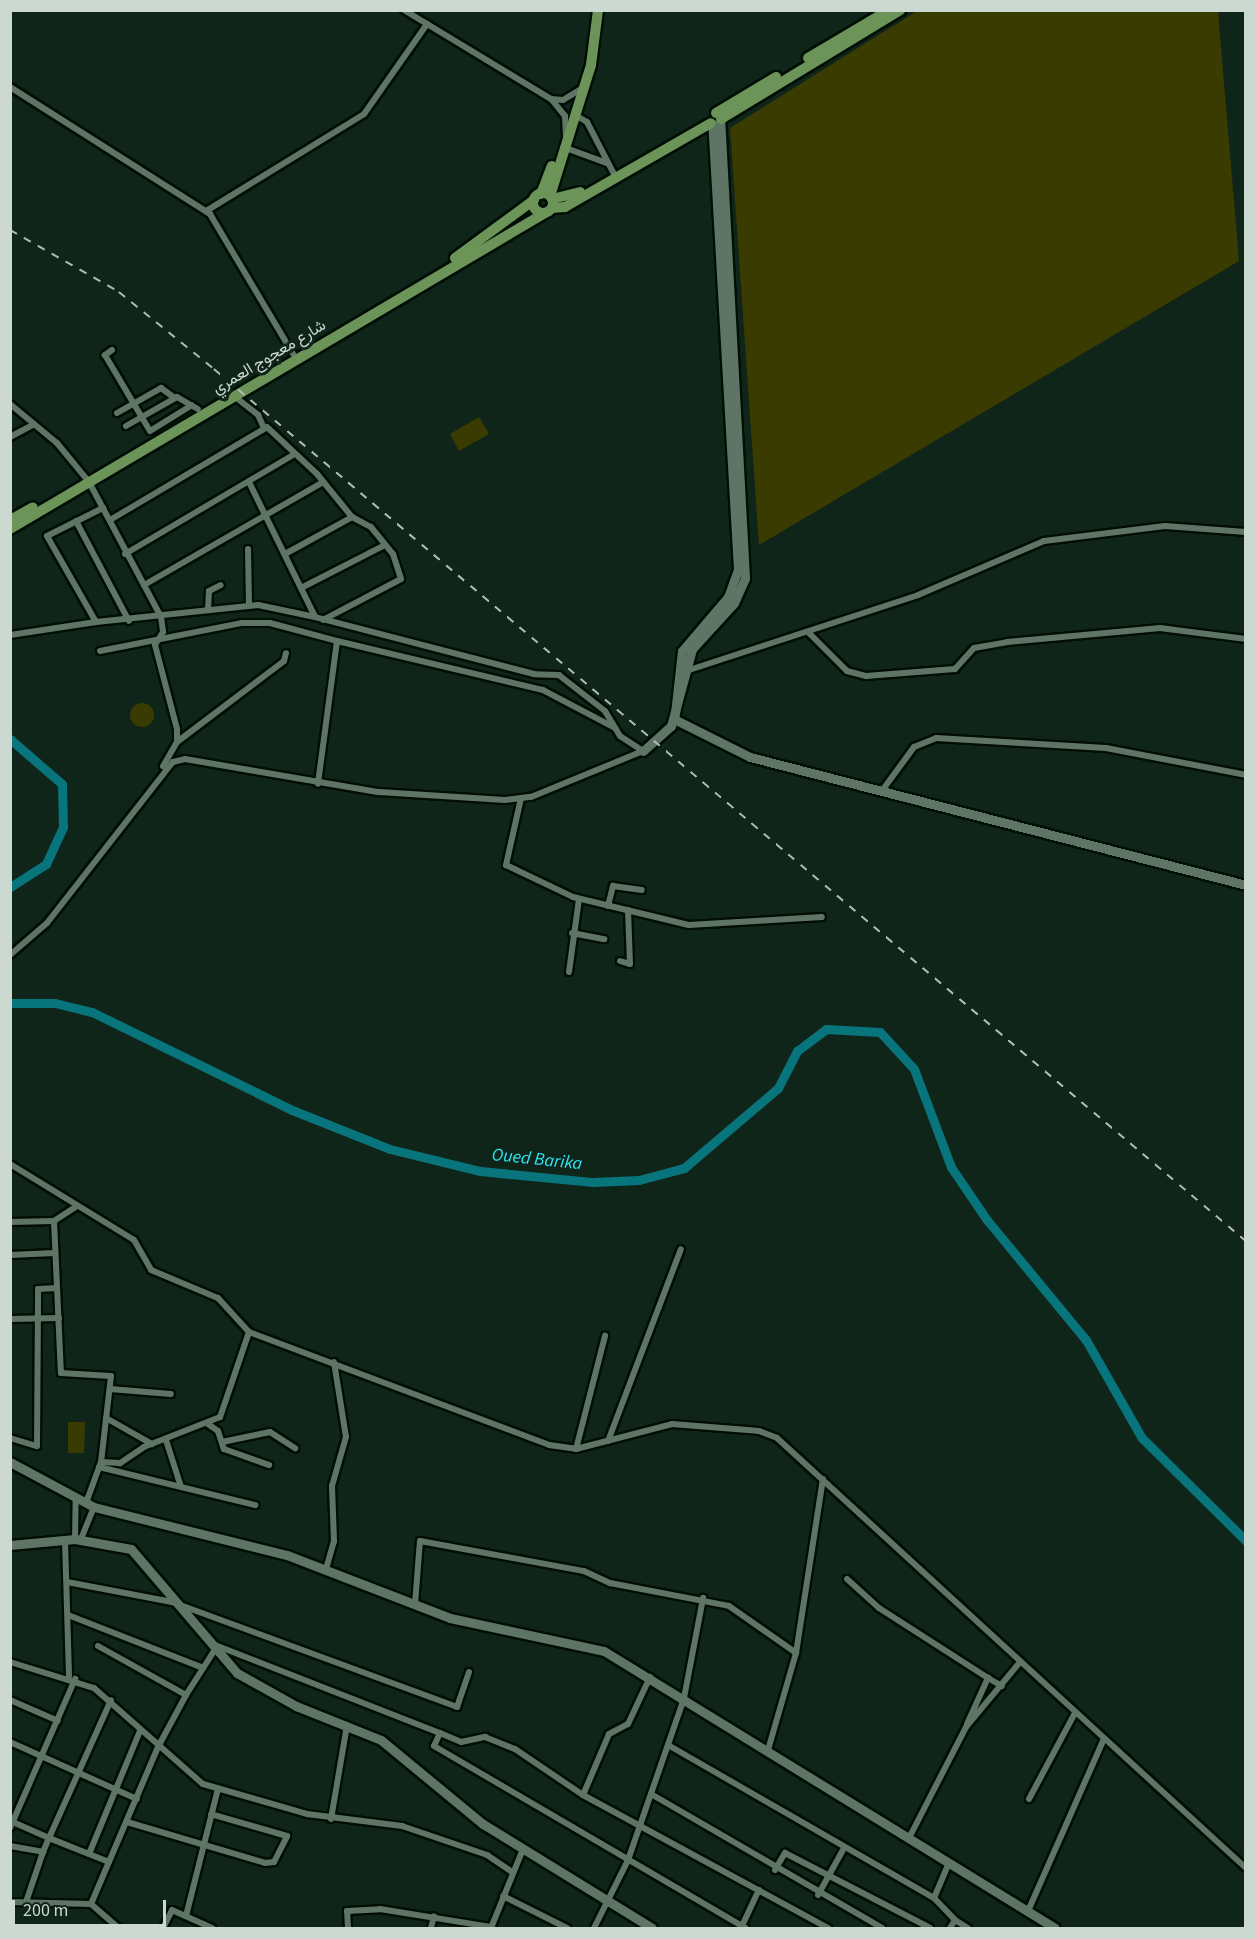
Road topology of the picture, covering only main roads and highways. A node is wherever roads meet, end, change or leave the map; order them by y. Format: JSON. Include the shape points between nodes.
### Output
{"nodes":[{"id":1,"x":598,"y":10,"type":"edge"},
{"id":2,"x":887,"y":10,"type":"edge"},
{"id":3,"x":900,"y":10,"type":"edge"},
{"id":4,"x":715,"y":119,"type":"junction"},
{"id":5,"x":614,"y":176,"type":"junction"},
{"id":6,"x":546,"y":202,"type":"junction"},
{"id":7,"x":86,"y":479,"type":"junction"},
{"id":8,"x":10,"y":520,"type":"edge"},
{"id":9,"x":10,"y":529,"type":"edge"}],
"edges":[{"from":1,"to":6,"type":"main road","via":[[585,87]]},
{"from":2,"to":4,"type":"main road"},
{"from":3,"to":4,"type":"main road"},
{"from":4,"to":5,"type":"main road"},
{"from":5,"to":6,"type":"main road"},
{"from":5,"to":6,"type":"main road","via":[[565,207]]},
{"from":6,"to":7,"type":"main road","name":"شارع معجوج العمري","via":[[234,395]]},
{"from":6,"to":7,"type":"main road","name":"شارع معجوج العمري","via":[[293,354],[195,407]]},
{"from":7,"to":8,"type":"main road","name":"شارع معجوج العمري"},
{"from":7,"to":9,"type":"main road","name":"شارع معجوج العمري"}]}
